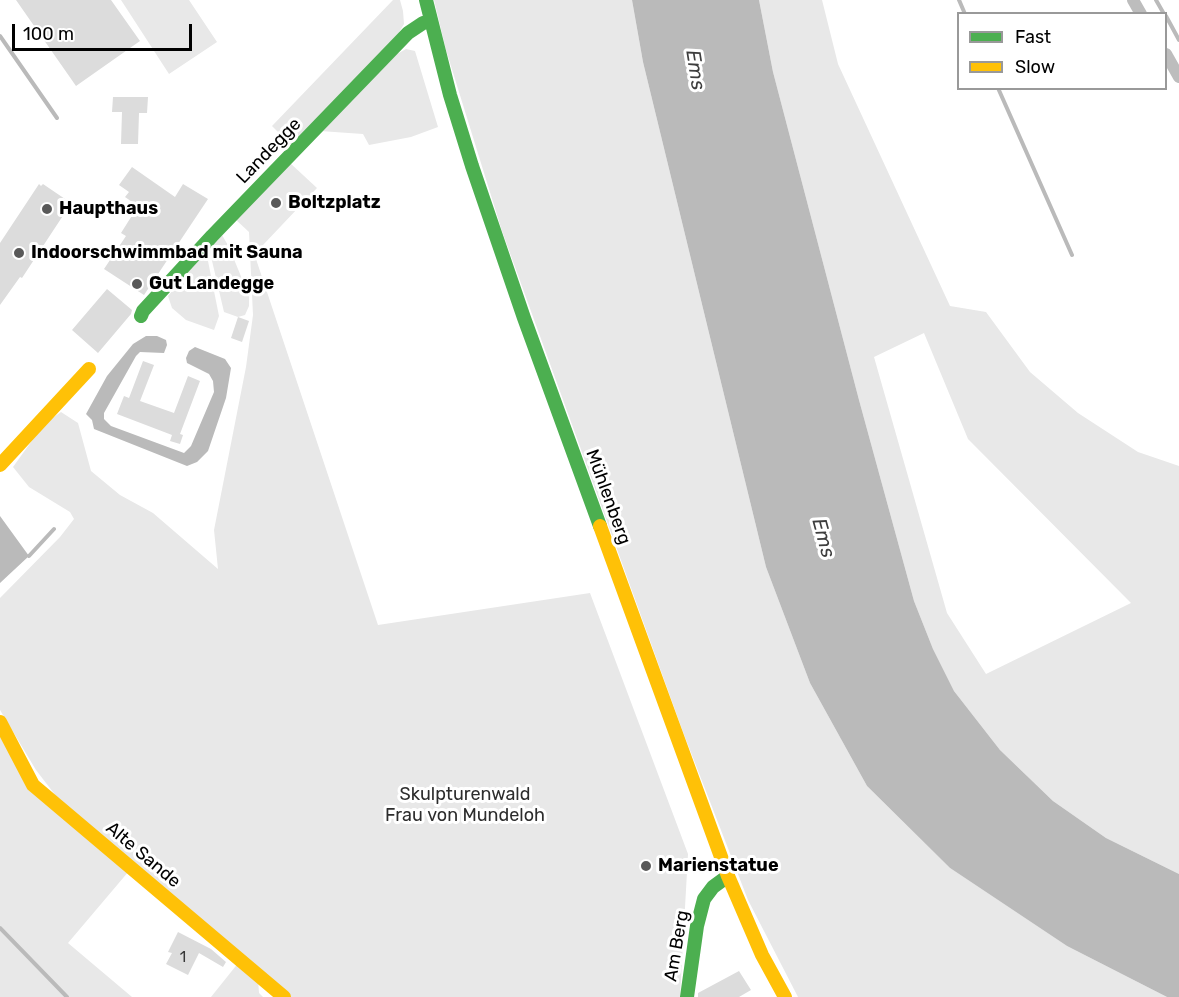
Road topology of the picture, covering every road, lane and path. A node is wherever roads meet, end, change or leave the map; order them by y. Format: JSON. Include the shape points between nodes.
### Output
{"nodes":[{"id":1,"x":426,"y":0,"type":"edge"},
{"id":2,"x":431,"y":21,"type":"junction"},
{"id":3,"x":1167,"y":56,"type":"edge"},
{"id":4,"x":1179,"y":77,"type":"edge"},
{"id":5,"x":141,"y":316,"type":"dead end"},
{"id":6,"x":89,"y":369,"type":"dead end"},
{"id":7,"x":0,"y":465,"type":"edge"},
{"id":8,"x":0,"y":722,"type":"edge"},
{"id":9,"x":728,"y":876,"type":"junction"},
{"id":10,"x":284,"y":997,"type":"edge"},
{"id":11,"x":687,"y":997,"type":"edge"},
{"id":12,"x":785,"y":997,"type":"edge"}],
"edges":[{"from":1,"to":2,"type":"street","name":"Mühlenberg"},
{"from":2,"to":5,"type":"street","name":"Landegge","via":[[408,33]]},
{"from":2,"to":9,"type":"street","name":"Mühlenberg","via":[[468,156],[524,318]]},
{"from":3,"to":4,"type":"street"},
{"from":6,"to":7,"type":"street"},
{"from":8,"to":10,"type":"street","name":"Alte Sande","via":[[33,785]]},
{"from":9,"to":11,"type":"street","name":"Am Berg","via":[[713,886],[704,899]]},
{"from":9,"to":12,"type":"street","name":"Mühlenberg"}]}
